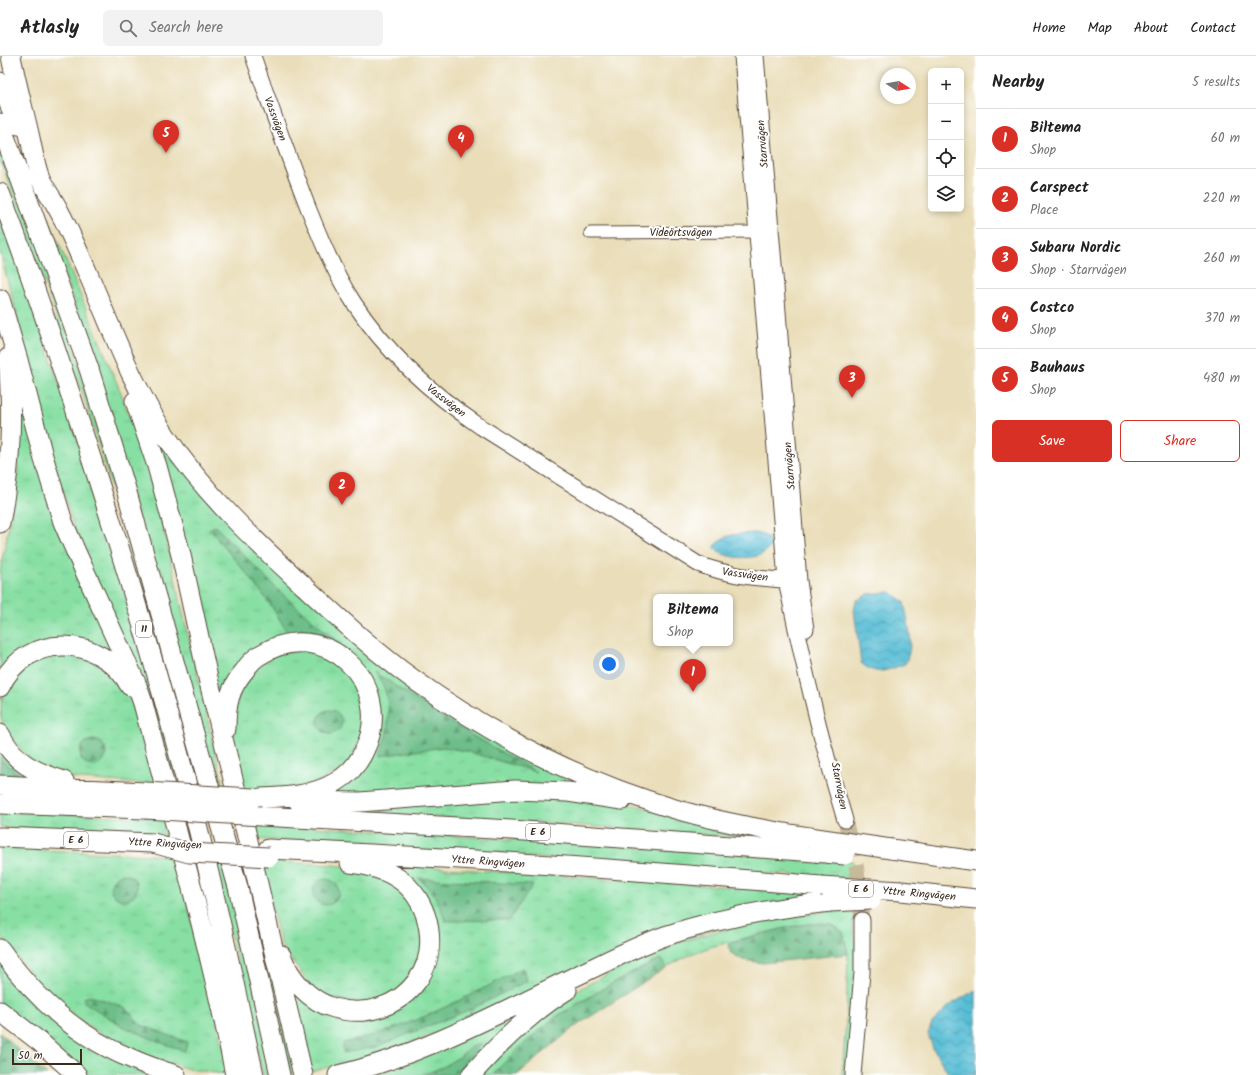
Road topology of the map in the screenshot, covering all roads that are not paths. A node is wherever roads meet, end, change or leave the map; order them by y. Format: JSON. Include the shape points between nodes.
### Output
{"nodes":[{"id":1,"x":11,"y":56,"type":"edge"},
{"id":2,"x":253,"y":56,"type":"edge"},
{"id":3,"x":742,"y":56,"type":"edge"},
{"id":4,"x":756,"y":56,"type":"edge"},
{"id":5,"x":0,"y":82,"type":"edge"},
{"id":6,"x":0,"y":123,"type":"edge"},
{"id":7,"x":40,"y":178,"type":"junction"},
{"id":8,"x":0,"y":193,"type":"edge"},
{"id":9,"x":764,"y":232,"type":"junction"},
{"id":10,"x":590,"y":233,"type":"dead end"},
{"id":11,"x":1,"y":302,"type":"edge"},
{"id":12,"x":0,"y":523,"type":"edge"},
{"id":13,"x":793,"y":580,"type":"junction"},
{"id":14,"x":0,"y":687,"type":"edge"},
{"id":15,"x":0,"y":734,"type":"edge"},
{"id":16,"x":153,"y":742,"type":"junction"},
{"id":17,"x":0,"y":785,"type":"edge"},
{"id":18,"x":94,"y":788,"type":"junction"},
{"id":19,"x":145,"y":801,"type":"junction"},
{"id":20,"x":0,"y":804,"type":"edge"},
{"id":21,"x":253,"y":805,"type":"junction"},
{"id":22,"x":673,"y":808,"type":"junction"},
{"id":23,"x":0,"y":836,"type":"edge"},
{"id":24,"x":812,"y":845,"type":"junction"},
{"id":25,"x":268,"y":853,"type":"junction"},
{"id":26,"x":976,"y":863,"type":"edge"},
{"id":27,"x":257,"y":880,"type":"junction"},
{"id":28,"x":901,"y":896,"type":"junction"},
{"id":29,"x":976,"y":899,"type":"edge"},
{"id":30,"x":862,"y":920,"type":"tunnel mouth"},
{"id":31,"x":652,"y":942,"type":"junction"},
{"id":32,"x":0,"y":949,"type":"edge"},
{"id":33,"x":0,"y":1011,"type":"edge"},
{"id":34,"x":76,"y":1075,"type":"edge"},
{"id":35,"x":176,"y":1075,"type":"edge"},
{"id":36,"x":235,"y":1075,"type":"edge"},
{"id":37,"x":254,"y":1075,"type":"edge"},
{"id":38,"x":280,"y":1075,"type":"edge"},
{"id":39,"x":303,"y":1075,"type":"edge"},
{"id":40,"x":338,"y":1075,"type":"edge"},
{"id":41,"x":471,"y":1075,"type":"edge"},
{"id":42,"x":853,"y":1075,"type":"edge"}],
"edges":[{"from":1,"to":7,"type":"highway"},
{"from":2,"to":13,"type":"street","name":"Vassvägen","via":[[295,174],[330,258],[354,302],[375,330],[425,385],[481,427],[698,564],[734,575]]},
{"from":3,"to":9,"type":"street","name":"Starrvägen"},
{"from":4,"to":9,"type":"street","name":"Starrvägen"},
{"from":5,"to":7,"type":"highway"},
{"from":6,"to":38,"type":"highway","number":"11","via":[[78,339],[126,489],[238,887]]},
{"from":7,"to":21,"type":"highway","via":[[141,416],[158,466],[208,678]]},
{"from":7,"to":22,"type":"highway","via":[[66,224],[123,359],[149,408],[171,443],[216,500],[255,540],[367,643],[412,678],[457,708],[540,757],[605,785]]},
{"from":8,"to":37,"type":"highway","number":"11","via":[[60,362],[120,549],[172,727],[207,866]]},
{"from":9,"to":10,"type":"street","name":"Videörtsvägen"},
{"from":9,"to":13,"type":"street","name":"Starrvägen"},
{"from":11,"to":12,"type":"highway","via":[[10,384],[11,448]]},
{"from":11,"to":16,"type":"highway","via":[[43,456],[64,522],[136,683]]},
{"from":13,"to":13,"type":"street","name":"Starrvägen","via":[[796,629],[832,775],[846,820]]},
{"from":14,"to":16,"type":"highway","via":[[12,668],[30,653],[46,647],[71,646],[89,650],[119,670],[129,684]]},
{"from":15,"to":18,"type":"highway","via":[[14,756],[26,766],[46,776]]},
{"from":16,"to":36,"type":"highway","via":[[204,932]]},
{"from":17,"to":18,"type":"highway"},
{"from":18,"to":19,"type":"highway"},
{"from":19,"to":20,"type":"highway","number":"E 6"},
{"from":19,"to":21,"type":"highway","number":"E 6","bridge":true},
{"from":21,"to":21,"type":"highway","via":[[226,732],[226,711],[230,691],[250,663],[267,650],[288,644],[309,644],[333,652],[358,672],[371,698],[373,724],[360,759],[350,772],[320,790]]},
{"from":21,"to":22,"type":"highway","via":[[360,802],[485,792],[536,791],[576,793]]},
{"from":21,"to":24,"type":"highway","number":"E 6","via":[[511,830]]},
{"from":21,"to":27,"type":"highway"},
{"from":22,"to":24,"type":"highway"},
{"from":23,"to":25,"type":"highway","name":"Yttre Ringvägen","number":"E 6","bridge":true,"via":[[153,843]]},
{"from":24,"to":26,"type":"highway","bridge":true},
{"from":25,"to":27,"type":"highway","via":[[373,867],[403,882],[416,896],[429,927],[429,948],[425,967],[407,992],[394,1002],[376,1010],[343,1011],[326,1006],[302,990],[282,960]]},
{"from":25,"to":28,"type":"highway","name":"Yttre Ringvägen","number":"E 6","bridge":true,"via":[[334,852],[674,874],[821,886]]},
{"from":27,"to":39,"type":"highway"},
{"from":28,"to":29,"type":"highway","via":[[953,902]]},
{"from":28,"to":31,"type":"highway","bridge":true,"via":[[830,902],[746,914],[690,928]]},
{"from":30,"to":42,"type":"street","via":[[862,973]]},
{"from":31,"to":40,"type":"highway","via":[[438,1042],[369,1067]]},
{"from":31,"to":41,"type":"highway","via":[[629,958],[588,977],[558,996],[521,1025]]},
{"from":32,"to":35,"type":"highway","via":[[34,992],[61,1017],[106,1047]]},
{"from":33,"to":34,"type":"highway","via":[[40,1042]]}]}
